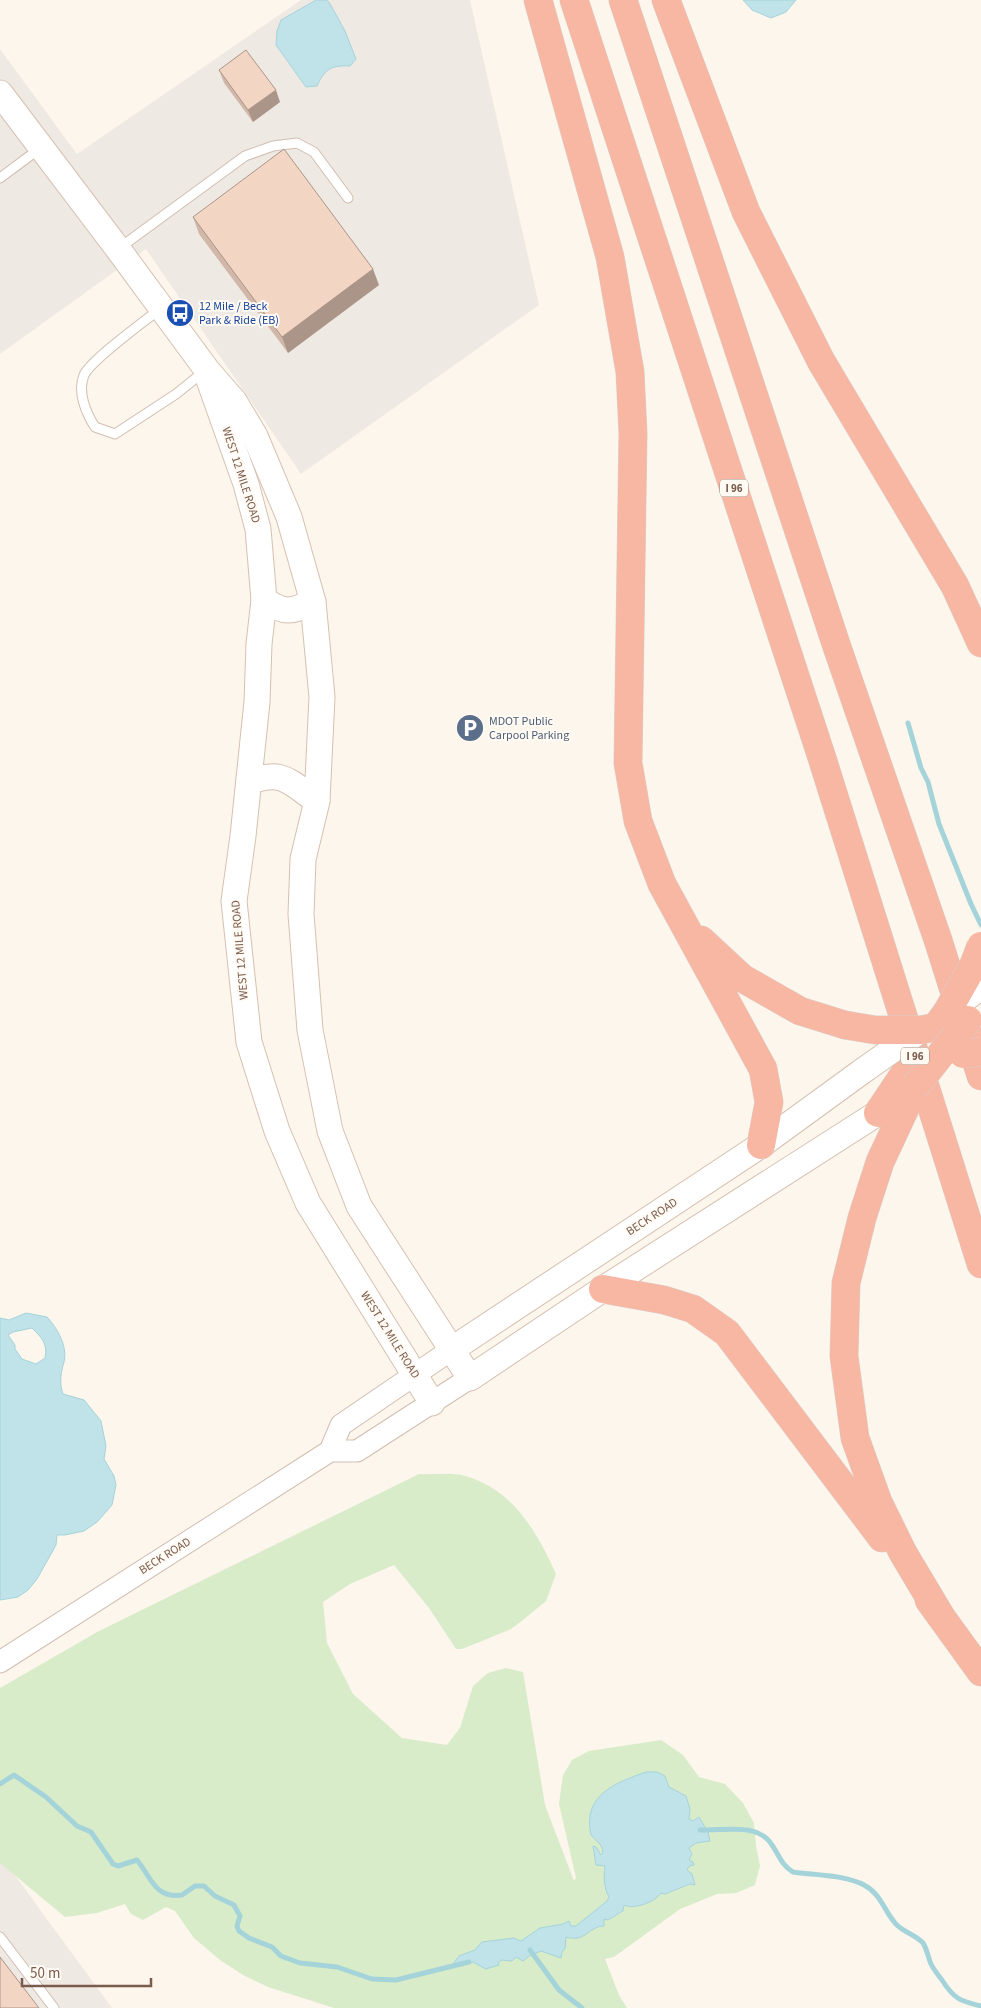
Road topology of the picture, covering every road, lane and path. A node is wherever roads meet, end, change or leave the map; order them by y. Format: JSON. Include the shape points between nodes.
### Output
{"nodes":[{"id":1,"x":538,"y":0,"type":"edge"},
{"id":2,"x":574,"y":0,"type":"edge"},
{"id":3,"x":623,"y":0,"type":"edge"},
{"id":4,"x":666,"y":0,"type":"edge"},
{"id":5,"x":0,"y":92,"type":"edge"},
{"id":6,"x":41,"y":147,"type":"junction"},
{"id":7,"x":0,"y":178,"type":"edge"},
{"id":8,"x":348,"y":198,"type":"dead end"},
{"id":9,"x":118,"y":249,"type":"junction"},
{"id":10,"x":161,"y":308,"type":"junction"},
{"id":11,"x":207,"y":370,"type":"junction"},
{"id":12,"x":264,"y":600,"type":"junction"},
{"id":13,"x":313,"y":602,"type":"junction"},
{"id":14,"x":981,"y":644,"type":"edge"},
{"id":15,"x":249,"y":782,"type":"junction"},
{"id":16,"x":317,"y":801,"type":"junction"},
{"id":17,"x":662,"y":884,"type":"junction"},
{"id":18,"x":981,"y":946,"type":"edge"},
{"id":19,"x":981,"y":987,"type":"edge"},
{"id":20,"x":955,"y":1034,"type":"edge"},
{"id":21,"x":864,"y":1070,"type":"joint"},
{"id":22,"x":981,"y":1076,"type":"edge"},
{"id":23,"x":915,"y":1088,"type":"junction"},
{"id":24,"x":878,"y":1113,"type":"junction"},
{"id":25,"x":761,"y":1145,"type":"junction"},
{"id":26,"x":981,"y":1264,"type":"edge"},
{"id":27,"x":604,"y":1289,"type":"junction"},
{"id":28,"x":450,"y":1350,"type":"junction"},
{"id":29,"x":414,"y":1374,"type":"junction"},
{"id":30,"x":470,"y":1378,"type":"junction"},
{"id":31,"x":432,"y":1403,"type":"junction"},
{"id":32,"x":330,"y":1451,"type":"junction"},
{"id":33,"x":940,"y":1614,"type":"junction"},
{"id":34,"x":0,"y":1662,"type":"edge"},
{"id":35,"x":981,"y":1672,"type":"edge"},
{"id":36,"x":0,"y":1937,"type":"edge"},
{"id":37,"x":54,"y":2008,"type":"edge"}],
"edges":[{"from":1,"to":17,"type":"highway","via":[[610,257],[630,372],[633,442],[628,762],[638,821]]},
{"from":2,"to":26,"type":"highway","number":"I 96","via":[[819,749]]},
{"from":3,"to":22,"type":"highway"},
{"from":4,"to":14,"type":"highway","via":[[746,212],[821,361],[955,586]]},
{"from":5,"to":6,"type":"main road","name":"WEST 12 MILE ROAD"},
{"from":6,"to":7,"type":"lane"},
{"from":6,"to":9,"type":"main road","name":"WEST 12 MILE ROAD"},
{"from":8,"to":9,"type":"lane","via":[[314,152],[297,143],[273,146],[245,156]]},
{"from":9,"to":10,"type":"main road","name":"WEST 12 MILE ROAD"},
{"from":10,"to":11,"type":"main road","name":"WEST 12 MILE ROAD"},
{"from":10,"to":11,"type":"lane","via":[[84,375],[84,404],[95,427],[115,434]]},
{"from":11,"to":12,"type":"main road","name":"WEST 12 MILE ROAD","via":[[258,529]]},
{"from":11,"to":13,"type":"main road","name":"WEST 12 MILE ROAD","via":[[234,401],[256,436],[289,517]]},
{"from":12,"to":13,"type":"main road","via":[[280,610],[294,611]]},
{"from":12,"to":15,"type":"main road","name":"WEST 12 MILE ROAD"},
{"from":13,"to":16,"type":"main road","name":"WEST 12 MILE ROAD","via":[[322,697]]},
{"from":15,"to":16,"type":"main road","via":[[265,776],[278,776]]},
{"from":15,"to":29,"type":"main road","name":"WEST 12 MILE ROAD","via":[[234,901],[249,1042],[277,1131],[308,1203]]},
{"from":16,"to":28,"type":"main road","name":"WEST 12 MILE ROAD","via":[[303,859],[301,914],[310,1030],[330,1131],[360,1206]]},
{"from":17,"to":20,"type":"highway","bridge":true,"via":[[699,938],[742,978],[800,1011],[845,1025],[875,1030]]},
{"from":17,"to":25,"type":"highway","via":[[763,1069],[769,1102]]},
{"from":18,"to":20,"type":"highway","bridge":true},
{"from":19,"to":20,"type":"main road","bridge":true},
{"from":20,"to":21,"type":"highway"},
{"from":20,"to":23,"type":"highway","bridge":true},
{"from":20,"to":24,"type":"highway"},
{"from":21,"to":25,"type":"main road","name":"BECK ROAD"},
{"from":23,"to":24,"type":"main road"},
{"from":23,"to":33,"type":"highway","via":[[880,1162],[862,1218],[846,1283],[844,1356],[855,1438],[878,1502],[903,1553]]},
{"from":24,"to":27,"type":"main road"},
{"from":25,"to":28,"type":"main road","name":"BECK ROAD"},
{"from":27,"to":30,"type":"main road"},
{"from":27,"to":33,"type":"highway","via":[[693,1308],[727,1333]]},
{"from":28,"to":29,"type":"street","name":"BECK ROAD"},
{"from":28,"to":30,"type":"main road","name":"WEST 12 MILE ROAD"},
{"from":29,"to":31,"type":"main road","name":"WEST 12 MILE ROAD"},
{"from":29,"to":32,"type":"street","name":"BECK ROAD","via":[[341,1425]]},
{"from":30,"to":31,"type":"street"},
{"from":31,"to":32,"type":"street","via":[[357,1451]]},
{"from":32,"to":34,"type":"street","name":"BECK ROAD"},
{"from":33,"to":35,"type":"highway"},
{"from":36,"to":37,"type":"lane"}]}
